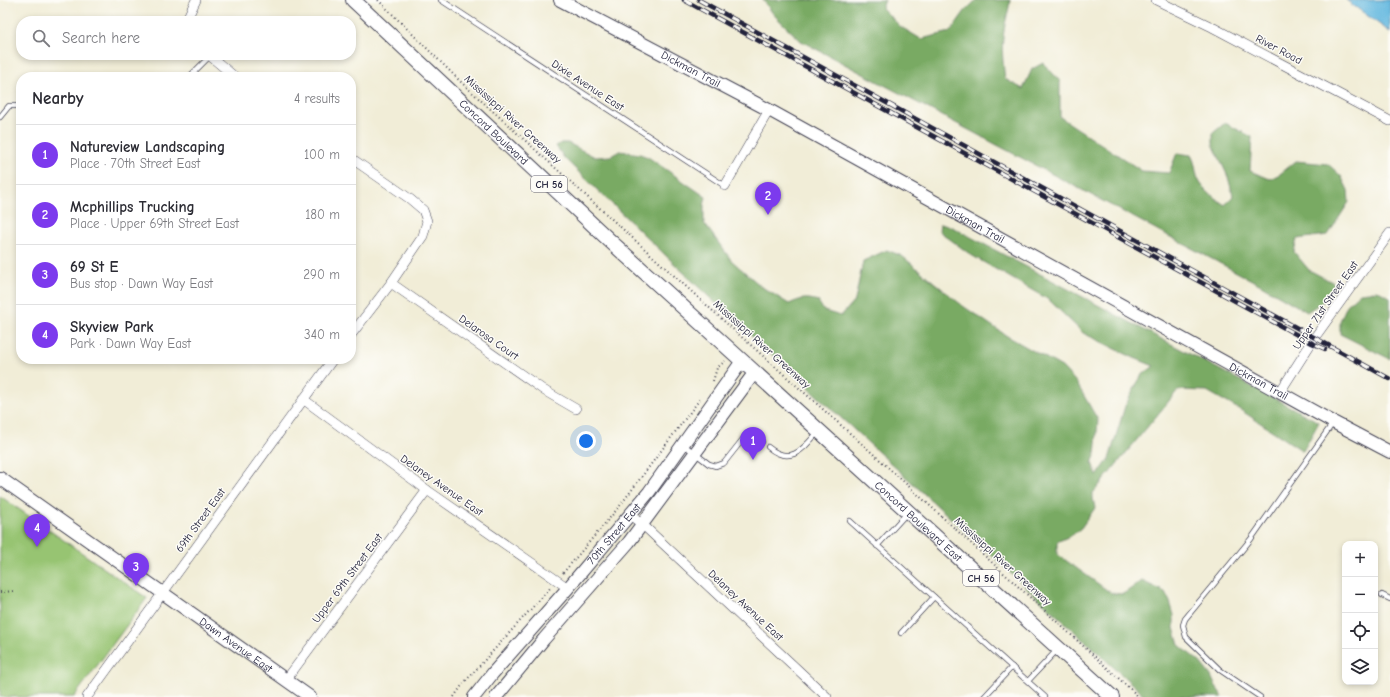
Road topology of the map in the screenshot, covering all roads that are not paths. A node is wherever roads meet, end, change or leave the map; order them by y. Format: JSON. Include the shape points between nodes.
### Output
{"nodes":[{"id":1,"x":196,"y":0,"type":"edge"},
{"id":2,"x":353,"y":0,"type":"edge"},
{"id":3,"x":441,"y":0,"type":"edge"},
{"id":4,"x":560,"y":0,"type":"edge"},
{"id":5,"x":1156,"y":0,"type":"edge"},
{"id":6,"x":188,"y":16,"type":"edge"},
{"id":7,"x":206,"y":60,"type":"edge"},
{"id":8,"x":215,"y":60,"type":"edge"},
{"id":9,"x":194,"y":72,"type":"edge"},
{"id":10,"x":229,"y":72,"type":"edge"},
{"id":11,"x":16,"y":106,"type":"edge"},
{"id":12,"x":769,"y":110,"type":"junction"},
{"id":13,"x":0,"y":117,"type":"edge"},
{"id":14,"x":1390,"y":120,"type":"edge"},
{"id":15,"x":356,"y":162,"type":"edge"},
{"id":16,"x":724,"y":186,"type":"joint"},
{"id":17,"x":1390,"y":233,"type":"edge"},
{"id":18,"x":391,"y":283,"type":"junction"},
{"id":19,"x":356,"y":328,"type":"edge"},
{"id":20,"x":737,"y":356,"type":"junction"},
{"id":21,"x":329,"y":364,"type":"edge"},
{"id":22,"x":755,"y":372,"type":"junction"},
{"id":23,"x":1280,"y":392,"type":"junction"},
{"id":24,"x":303,"y":399,"type":"junction"},
{"id":25,"x":576,"y":408,"type":"dead end"},
{"id":26,"x":1334,"y":422,"type":"junction"},
{"id":27,"x":820,"y":431,"type":"junction"},
{"id":28,"x":762,"y":442,"type":"dead end"},
{"id":29,"x":682,"y":444,"type":"junction"},
{"id":30,"x":768,"y":447,"type":"dead end"},
{"id":31,"x":1390,"y":452,"type":"edge"},
{"id":32,"x":695,"y":454,"type":"junction"},
{"id":33,"x":0,"y":478,"type":"edge"},
{"id":34,"x":427,"y":490,"type":"junction"},
{"id":35,"x":908,"y":511,"type":"junction"},
{"id":36,"x":630,"y":515,"type":"junction"},
{"id":37,"x":850,"y":521,"type":"dead end"},
{"id":38,"x":642,"y":525,"type":"junction"},
{"id":39,"x":877,"y":546,"type":"junction"},
{"id":40,"x":568,"y":588,"type":"junction"},
{"id":41,"x":162,"y":592,"type":"junction"},
{"id":42,"x":1382,"y":595,"type":"dead end"},
{"id":43,"x":934,"y":597,"type":"junction"},
{"id":44,"x":1390,"y":600,"type":"edge"},
{"id":45,"x":901,"y":633,"type":"dead end"},
{"id":46,"x":1058,"y":648,"type":"junction"},
{"id":47,"x":1012,"y":667,"type":"junction"},
{"id":48,"x":286,"y":680,"type":"junction"},
{"id":49,"x":1028,"y":681,"type":"junction"},
{"id":50,"x":87,"y":697,"type":"edge"},
{"id":51,"x":310,"y":697,"type":"edge"},
{"id":52,"x":474,"y":697,"type":"edge"},
{"id":53,"x":496,"y":697,"type":"edge"},
{"id":54,"x":827,"y":697,"type":"edge"},
{"id":55,"x":984,"y":697,"type":"edge"},
{"id":56,"x":1044,"y":697,"type":"edge"},
{"id":57,"x":1112,"y":697,"type":"edge"},
{"id":58,"x":1260,"y":697,"type":"edge"}],
"edges":[{"from":1,"to":6,"type":"street"},
{"from":2,"to":20,"type":"main road","name":"Concord Boulevard","number":"CH 56"},
{"from":3,"to":16,"type":"lane","name":"Dixie Avenue East"},
{"from":4,"to":12,"type":"street","name":"Dickman Trail"},
{"from":5,"to":14,"type":"street","name":"River Road"},
{"from":7,"to":9,"type":"lane"},
{"from":8,"to":10,"type":"street"},
{"from":11,"to":13,"type":"lane","via":[[9,106]]},
{"from":12,"to":16,"type":"street"},
{"from":12,"to":23,"type":"street","name":"Dickman Trail"},
{"from":15,"to":18,"type":"street","via":[[419,206],[427,221],[422,236]]},
{"from":17,"to":23,"type":"street","name":"Upper 71st Street East","via":[[1315,337]]},
{"from":18,"to":19,"type":"street"},
{"from":18,"to":25,"type":"street","name":"Delarosa Court","via":[[545,391]]},
{"from":20,"to":22,"type":"main road","name":"Concord Boulevard East","number":"CH 56"},
{"from":20,"to":29,"type":"street","name":"70th Street East"},
{"from":21,"to":24,"type":"street","name":"69th Street East"},
{"from":22,"to":27,"type":"main road","name":"Concord Boulevard East","number":"CH 56"},
{"from":22,"to":32,"type":"street","name":"70th Street East"},
{"from":23,"to":26,"type":"street","name":"Dickman Trail"},
{"from":24,"to":34,"type":"street","name":"Delaney Avenue East"},
{"from":24,"to":41,"type":"street","name":"69th Street East"},
{"from":26,"to":31,"type":"street","name":"Dickman Trail"},
{"from":26,"to":58,"type":"lane","via":[[1251,539],[1185,619],[1183,625],[1186,637],[1220,670]]},
{"from":27,"to":30,"type":"lane","via":[[792,456],[784,457]]},
{"from":27,"to":35,"type":"main road","name":"Concord Boulevard East","number":"CH 56"},
{"from":28,"to":32,"type":"lane","via":[[753,434],[747,434],[724,463],[716,466]]},
{"from":29,"to":32,"type":"lane"},
{"from":29,"to":36,"type":"street","name":"70th Street East"},
{"from":32,"to":38,"type":"street","name":"70th Street East"},
{"from":33,"to":41,"type":"street","name":"Dawn Avenue East"},
{"from":34,"to":40,"type":"street","name":"Delaney Avenue East"},
{"from":34,"to":48,"type":"street","name":"Upper 69th Street East"},
{"from":35,"to":39,"type":"lane"},
{"from":35,"to":46,"type":"main road","name":"Concord Boulevard East","number":"CH 56"},
{"from":36,"to":38,"type":"street","name":"Delaney Avenue East"},
{"from":36,"to":40,"type":"street","name":"70th Street East"},
{"from":37,"to":39,"type":"lane"},
{"from":38,"to":53,"type":"street","name":"70th Street East"},
{"from":38,"to":54,"type":"street","name":"Delaney Avenue East"},
{"from":39,"to":43,"type":"lane"},
{"from":40,"to":52,"type":"street","name":"70th Street East","via":[[492,673]]},
{"from":41,"to":48,"type":"street","name":"Dawn Avenue East"},
{"from":41,"to":50,"type":"street","name":"69th Street East"},
{"from":42,"to":44,"type":"lane"},
{"from":43,"to":45,"type":"lane"},
{"from":43,"to":47,"type":"lane"},
{"from":46,"to":49,"type":"lane"},
{"from":46,"to":57,"type":"main road","name":"Concord Boulevard East","number":"CH 56"},
{"from":47,"to":49,"type":"lane"},
{"from":47,"to":55,"type":"lane"},
{"from":48,"to":51,"type":"street","name":"Dawn Avenue East"},
{"from":49,"to":56,"type":"lane"}]}
